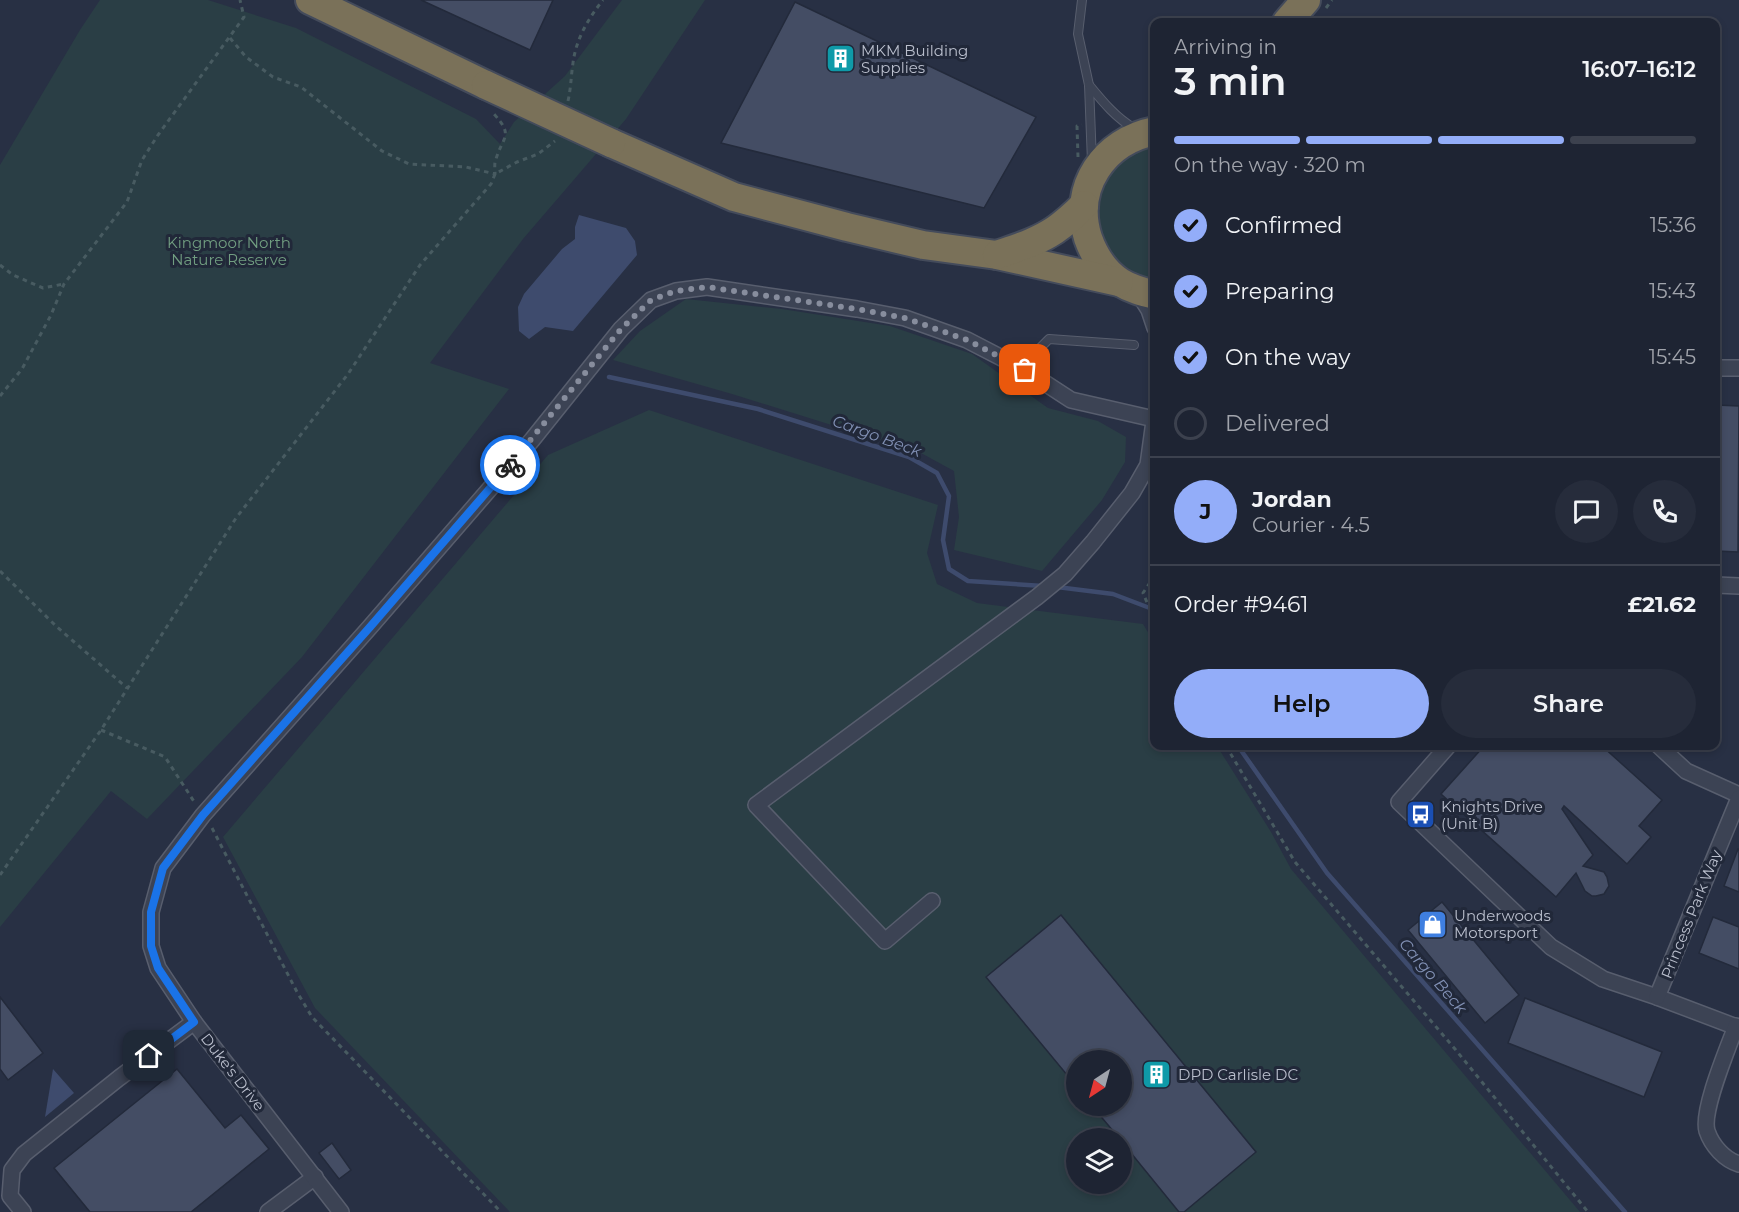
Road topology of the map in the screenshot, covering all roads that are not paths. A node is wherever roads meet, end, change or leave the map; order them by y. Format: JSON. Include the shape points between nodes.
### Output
{"nodes":[{"id":1,"x":310,"y":0,"type":"edge"},
{"id":2,"x":1083,"y":0,"type":"edge"},
{"id":3,"x":1306,"y":0,"type":"edge"},
{"id":4,"x":1290,"y":18,"type":"edge"},
{"id":5,"x":1089,"y":85,"type":"junction"},
{"id":6,"x":1149,"y":132,"type":"edge"},
{"id":7,"x":1093,"y":174,"type":"junction"},
{"id":8,"x":1084,"y":205,"type":"junction"},
{"id":9,"x":997,"y":255,"type":"junction"},
{"id":10,"x":1137,"y":289,"type":"edge"},
{"id":11,"x":1150,"y":313,"type":"edge"},
{"id":12,"x":1134,"y":345,"type":"dead end"},
{"id":13,"x":1720,"y":368,"type":"edge"},
{"id":14,"x":1739,"y":368,"type":"edge"},
{"id":15,"x":1025,"y":370,"type":"junction"},
{"id":16,"x":1150,"y":416,"type":"edge"},
{"id":17,"x":1150,"y":469,"type":"edge"},
{"id":18,"x":1720,"y":585,"type":"edge"},
{"id":19,"x":1739,"y":586,"type":"edge"},
{"id":20,"x":1444,"y":750,"type":"edge"},
{"id":21,"x":1663,"y":750,"type":"edge"},
{"id":22,"x":1739,"y":796,"type":"edge"},
{"id":23,"x":932,"y":902,"type":"dead end"},
{"id":24,"x":1657,"y":997,"type":"junction"},
{"id":25,"x":194,"y":1022,"type":"junction"},
{"id":26,"x":1738,"y":1027,"type":"edge"},
{"id":27,"x":1739,"y":1164,"type":"edge"},
{"id":28,"x":315,"y":1177,"type":"junction"},
{"id":29,"x":23,"y":1212,"type":"edge"},
{"id":30,"x":268,"y":1212,"type":"edge"},
{"id":31,"x":342,"y":1212,"type":"edge"}],
"edges":[{"from":1,"to":9,"type":"highway","bridge":true,"via":[[611,143],[734,196],[923,245]]},
{"from":2,"to":5,"type":"lane","via":[[1078,34]]},
{"from":3,"to":4,"type":"highway"},
{"from":5,"to":6,"type":"lane","via":[[1127,124]]},
{"from":5,"to":7,"type":"lane"},
{"from":6,"to":7,"type":"highway","via":[[1125,141],[1109,153]]},
{"from":7,"to":8,"type":"highway"},
{"from":8,"to":9,"type":"highway","via":[[1044,237]]},
{"from":8,"to":10,"type":"highway","via":[[1091,248],[1103,267]]},
{"from":9,"to":10,"type":"highway"},
{"from":10,"to":11,"type":"street"},
{"from":12,"to":15,"type":"lane","via":[[1049,339]]},
{"from":13,"to":14,"type":"street"},
{"from":15,"to":16,"type":"street","name":"Duke's Drive","via":[[1071,400]]},
{"from":15,"to":25,"type":"street","name":"Duke's Drive","via":[[967,340],[886,314],[707,287],[676,291],[651,300],[621,329],[532,440],[203,815],[163,868],[151,912],[151,946],[158,968]]},
{"from":17,"to":23,"type":"street","via":[[1065,574],[756,805],[885,941]]},
{"from":18,"to":19,"type":"street"},
{"from":20,"to":24,"type":"street","via":[[1399,802],[1551,947],[1603,979]]},
{"from":21,"to":22,"type":"street","via":[[1686,771]]},
{"from":22,"to":24,"type":"street","name":"Princess Park Way"},
{"from":24,"to":26,"type":"street"},
{"from":25,"to":28,"type":"street","name":"Duke's Drive"},
{"from":25,"to":29,"type":"street","via":[[24,1154],[12,1170],[10,1196]]},
{"from":26,"to":27,"type":"street","via":[[1708,1107],[1707,1130],[1728,1161]]},
{"from":28,"to":30,"type":"street"},
{"from":28,"to":31,"type":"street","name":"Duke's Drive"}]}
